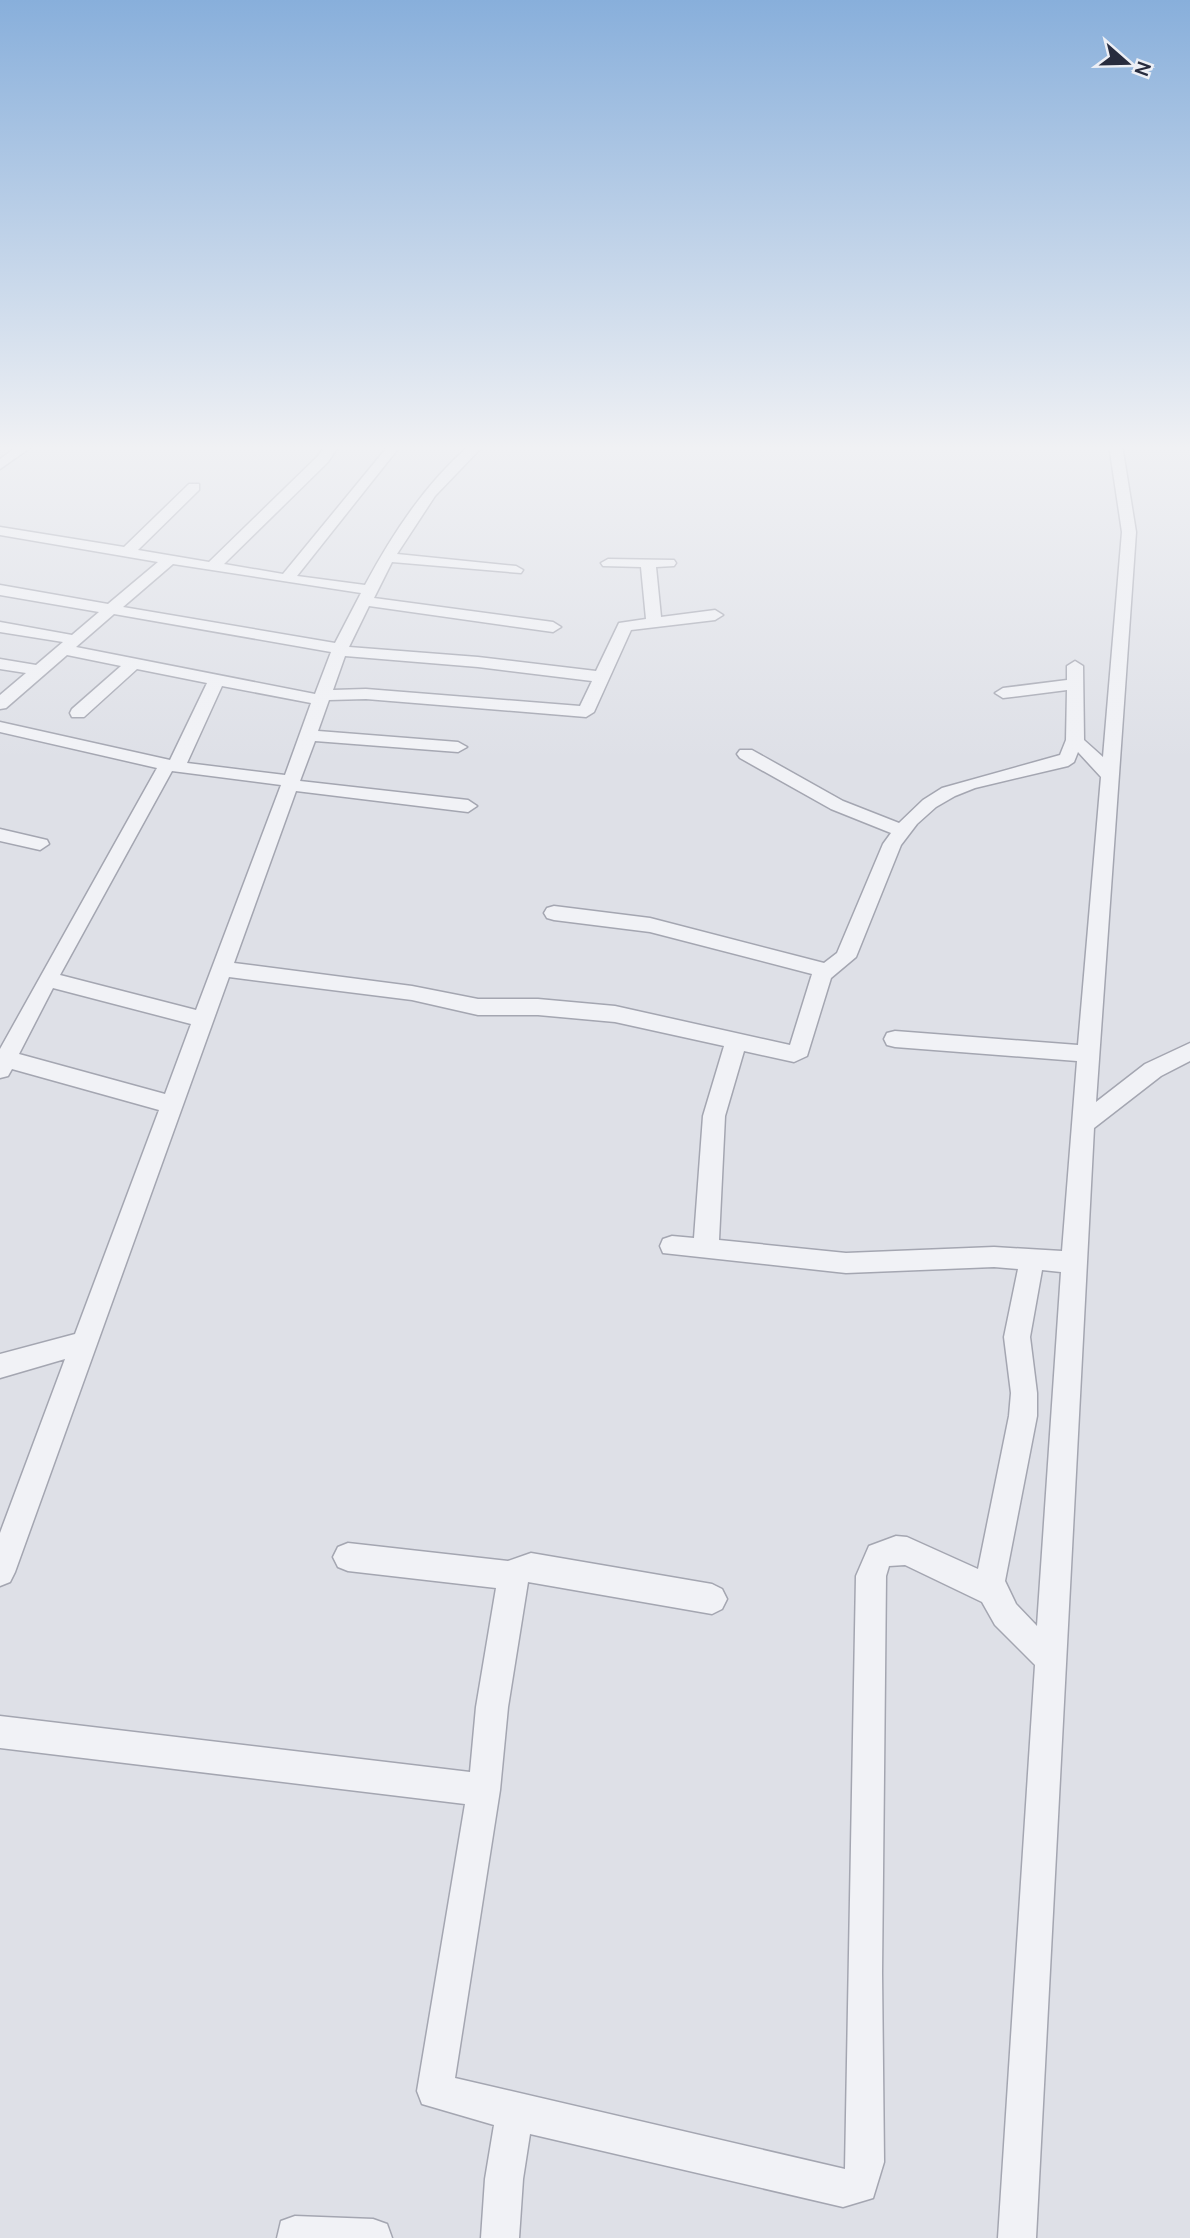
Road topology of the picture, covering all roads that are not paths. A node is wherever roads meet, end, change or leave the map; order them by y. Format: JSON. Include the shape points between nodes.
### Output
{"nodes":[{"id":1,"x":111,"y":549,"type":"edge"},
{"id":2,"x":130,"y":549,"type":"edge"},
{"id":3,"x":230,"y":549,"type":"edge"},
{"id":4,"x":311,"y":549,"type":"edge"},
{"id":5,"x":393,"y":549,"type":"edge"},
{"id":6,"x":1128,"y":549,"type":"edge"},
{"id":7,"x":127,"y":552,"type":"junction"},
{"id":8,"x":388,"y":557,"type":"junction"},
{"id":9,"x":170,"y":559,"type":"junction"},
{"id":10,"x":608,"y":563,"type":"dead end"},
{"id":11,"x":648,"y":563,"type":"junction"},
{"id":12,"x":670,"y":563,"type":"dead end"},
{"id":13,"x":213,"y":566,"type":"junction"},
{"id":14,"x":516,"y":570,"type":"dead end"},
{"id":15,"x":287,"y":579,"type":"junction"},
{"id":16,"x":0,"y":590,"type":"edge"},
{"id":17,"x":368,"y":596,"type":"junction"},
{"id":18,"x":114,"y":609,"type":"junction"},
{"id":19,"x":715,"y":615,"type":"dead end"},
{"id":20,"x":654,"y":622,"type":"junction"},
{"id":21,"x":0,"y":627,"type":"edge"},
{"id":22,"x":554,"y":627,"type":"dead end"},
{"id":23,"x":71,"y":645,"type":"junction"},
{"id":24,"x":340,"y":650,"type":"junction"},
{"id":25,"x":0,"y":664,"type":"edge"},
{"id":26,"x":133,"y":664,"type":"junction"},
{"id":27,"x":1075,"y":666,"type":"dead end"},
{"id":28,"x":40,"y":671,"type":"junction"},
{"id":29,"x":603,"y":677,"type":"junction"},
{"id":30,"x":216,"y":680,"type":"junction"},
{"id":31,"x":1075,"y":684,"type":"junction"},
{"id":32,"x":1003,"y":693,"type":"dead end"},
{"id":33,"x":322,"y":698,"type":"junction"},
{"id":34,"x":0,"y":704,"type":"edge"},
{"id":35,"x":78,"y":713,"type":"dead end"},
{"id":36,"x":0,"y":727,"type":"edge"},
{"id":37,"x":308,"y":736,"type":"junction"},
{"id":38,"x":1075,"y":743,"type":"junction"},
{"id":39,"x":458,"y":747,"type":"dead end"},
{"id":40,"x":746,"y":754,"type":"dead end"},
{"id":41,"x":171,"y":766,"type":"junction"},
{"id":42,"x":1111,"y":776,"type":"junction"},
{"id":43,"x":290,"y":783,"type":"junction"},
{"id":44,"x":468,"y":806,"type":"dead end"},
{"id":45,"x":901,"y":830,"type":"junction"},
{"id":46,"x":0,"y":835,"type":"edge"},
{"id":47,"x":40,"y":844,"type":"dead end"},
{"id":48,"x":554,"y":913,"type":"dead end"},
{"id":49,"x":222,"y":969,"type":"junction"},
{"id":50,"x":825,"y":970,"type":"junction"},
{"id":51,"x":47,"y":979,"type":"junction"},
{"id":52,"x":204,"y":1020,"type":"junction"},
{"id":53,"x":895,"y":1039,"type":"dead end"},
{"id":54,"x":736,"y":1042,"type":"junction"},
{"id":55,"x":1190,"y":1051,"type":"edge"},
{"id":56,"x":1089,"y":1054,"type":"junction"},
{"id":57,"x":3,"y":1065,"type":"edge"},
{"id":58,"x":173,"y":1105,"type":"junction"},
{"id":59,"x":1083,"y":1124,"type":"junction"},
{"id":60,"x":672,"y":1246,"type":"dead end"},
{"id":61,"x":706,"y":1249,"type":"junction"},
{"id":62,"x":1032,"y":1260,"type":"junction"},
{"id":63,"x":1074,"y":1262,"type":"junction"},
{"id":64,"x":86,"y":1342,"type":"junction"},
{"id":65,"x":0,"y":1366,"type":"edge"},
{"id":66,"x":348,"y":1557,"type":"dead end"},
{"id":67,"x":0,"y":1572,"type":"edge"},
{"id":68,"x":515,"y":1576,"type":"junction"},
{"id":69,"x":992,"y":1591,"type":"junction"},
{"id":70,"x":712,"y":1600,"type":"dead end"},
{"id":71,"x":1051,"y":1659,"type":"junction"},
{"id":72,"x":0,"y":1732,"type":"edge"},
{"id":73,"x":484,"y":1790,"type":"junction"},
{"id":74,"x":516,"y":2112,"type":"junction"},
{"id":75,"x":295,"y":2235,"type":"dead end"},
{"id":76,"x":373,"y":2238,"type":"edge"},
{"id":77,"x":500,"y":2238,"type":"edge"},
{"id":78,"x":1017,"y":2238,"type":"edge"}],
"edges":[{"from":1,"to":7,"type":"street"},
{"from":2,"to":7,"type":"street"},
{"from":3,"to":13,"type":"street"},
{"from":4,"to":15,"type":"street"},
{"from":5,"to":8,"type":"street"},
{"from":6,"to":42,"type":"street"},
{"from":7,"to":9,"type":"street"},
{"from":8,"to":14,"type":"street"},
{"from":8,"to":17,"type":"street"},
{"from":9,"to":13,"type":"street"},
{"from":9,"to":18,"type":"street"},
{"from":10,"to":11,"type":"street"},
{"from":11,"to":12,"type":"street"},
{"from":11,"to":20,"type":"street"},
{"from":13,"to":15,"type":"street"},
{"from":15,"to":17,"type":"street"},
{"from":16,"to":18,"type":"street"},
{"from":17,"to":22,"type":"street"},
{"from":17,"to":24,"type":"street"},
{"from":18,"to":23,"type":"street"},
{"from":18,"to":24,"type":"street"},
{"from":19,"to":20,"type":"street"},
{"from":20,"to":29,"type":"street","via":[[625,626]]},
{"from":21,"to":23,"type":"street"},
{"from":23,"to":26,"type":"street"},
{"from":23,"to":28,"type":"street"},
{"from":24,"to":29,"type":"street"},
{"from":24,"to":33,"type":"street"},
{"from":25,"to":28,"type":"street"},
{"from":26,"to":30,"type":"street"},
{"from":26,"to":35,"type":"street"},
{"from":27,"to":31,"type":"street"},
{"from":28,"to":34,"type":"street"},
{"from":29,"to":33,"type":"street","via":[[584,713],[366,694]]},
{"from":30,"to":33,"type":"street"},
{"from":30,"to":41,"type":"street"},
{"from":31,"to":32,"type":"street"},
{"from":31,"to":38,"type":"street"},
{"from":33,"to":37,"type":"street"},
{"from":36,"to":41,"type":"street"},
{"from":37,"to":39,"type":"street"},
{"from":37,"to":43,"type":"street"},
{"from":38,"to":42,"type":"street"},
{"from":38,"to":45,"type":"street","via":[[1062,762],[945,792]]},
{"from":40,"to":45,"type":"street","via":[[837,805]]},
{"from":41,"to":43,"type":"street"},
{"from":41,"to":51,"type":"street"},
{"from":42,"to":56,"type":"street"},
{"from":43,"to":44,"type":"street"},
{"from":43,"to":49,"type":"street"},
{"from":45,"to":50,"type":"street","via":[[846,957]]},
{"from":46,"to":47,"type":"street"},
{"from":48,"to":50,"type":"street","via":[[650,925]]},
{"from":49,"to":52,"type":"street"},
{"from":49,"to":54,"type":"street","via":[[412,993],[478,1007],[615,1014]]},
{"from":50,"to":54,"type":"street","via":[[797,1052]]},
{"from":51,"to":52,"type":"street"},
{"from":51,"to":57,"type":"street"},
{"from":52,"to":58,"type":"street"},
{"from":53,"to":56,"type":"street"},
{"from":54,"to":61,"type":"street","via":[[714,1116]]},
{"from":55,"to":59,"type":"street","via":[[1153,1070]]},
{"from":56,"to":59,"type":"street"},
{"from":57,"to":58,"type":"street"},
{"from":58,"to":64,"type":"street"},
{"from":59,"to":63,"type":"street"},
{"from":60,"to":61,"type":"street"},
{"from":61,"to":62,"type":"street","via":[[846,1263],[994,1257]]},
{"from":62,"to":63,"type":"street"},
{"from":62,"to":69,"type":"street","via":[[1017,1337],[1023,1416],[992,1567]]},
{"from":63,"to":71,"type":"street"},
{"from":64,"to":65,"type":"street"},
{"from":64,"to":67,"type":"street"},
{"from":66,"to":68,"type":"street"},
{"from":68,"to":70,"type":"street","via":[[531,1567]]},
{"from":68,"to":73,"type":"street","via":[[492,1707]]},
{"from":69,"to":71,"type":"street","via":[[1004,1613]]},
{"from":69,"to":74,"type":"street","via":[[907,1551],[879,1556],[871,1576],[865,2162],[860,2185],[843,2188]]},
{"from":71,"to":78,"type":"street"},
{"from":72,"to":73,"type":"street"},
{"from":73,"to":74,"type":"street","via":[[435,2091]]},
{"from":74,"to":77,"type":"street"},
{"from":75,"to":76,"type":"street"}]}
